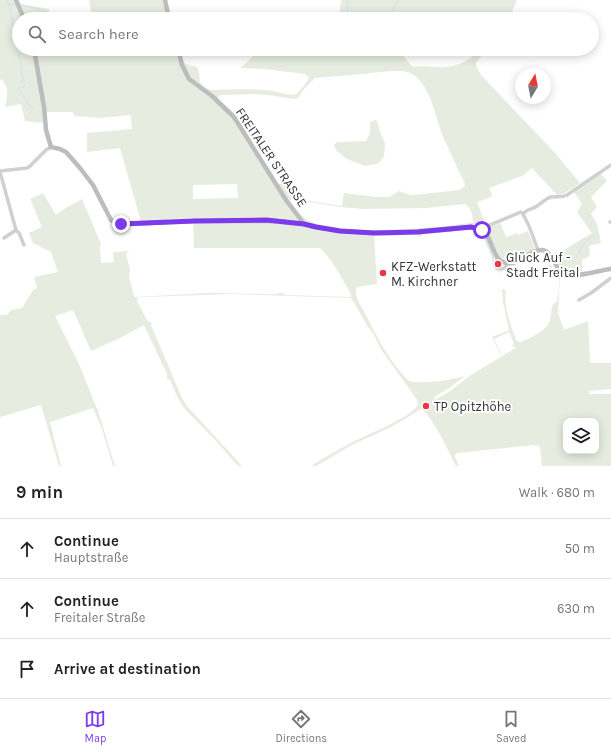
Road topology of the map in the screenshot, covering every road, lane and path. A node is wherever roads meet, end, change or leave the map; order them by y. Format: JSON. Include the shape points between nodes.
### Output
{"nodes":[{"id":1,"x":16,"y":0,"type":"edge"},
{"id":2,"x":164,"y":0,"type":"edge"},
{"id":3,"x":21,"y":12,"type":"edge"},
{"id":4,"x":168,"y":12,"type":"edge"},
{"id":5,"x":35,"y":56,"type":"edge"},
{"id":6,"x":180,"y":56,"type":"edge"},
{"id":7,"x":51,"y":147,"type":"junction"},
{"id":8,"x":611,"y":165,"type":"edge"},
{"id":9,"x":0,"y":172,"type":"edge"},
{"id":10,"x":523,"y":214,"type":"junction"},
{"id":11,"x":304,"y":224,"type":"junction"},
{"id":12,"x":16,"y":230,"type":"junction"},
{"id":13,"x":482,"y":230,"type":"junction"},
{"id":14,"x":4,"y":238,"type":"dead end"},
{"id":15,"x":24,"y":245,"type":"dead end"},
{"id":16,"x":538,"y":250,"type":"junction"},
{"id":17,"x":498,"y":258,"type":"junction"},
{"id":18,"x":507,"y":263,"type":"junction"},
{"id":19,"x":611,"y":269,"type":"edge"},
{"id":20,"x":611,"y":278,"type":"edge"},
{"id":21,"x":579,"y":300,"type":"dead end"}],
"edges":[{"from":1,"to":3,"type":"street"},
{"from":2,"to":4,"type":"street"},
{"from":5,"to":7,"type":"street","via":[[46,130]]},
{"from":6,"to":11,"type":"street","name":"FREITALER STRASSE","via":[[189,79],[234,117]]},
{"from":7,"to":9,"type":"street","via":[[27,168]]},
{"from":7,"to":11,"type":"street","name":"FREITALER STRASSE","via":[[63,150],[70,157],[93,185],[111,220],[116,223],[266,220]]},
{"from":8,"to":10,"type":"street","via":[[567,195],[548,198]]},
{"from":9,"to":12,"type":"street"},
{"from":10,"to":13,"type":"street","via":[[520,212]]},
{"from":10,"to":16,"type":"street"},
{"from":11,"to":13,"type":"street","name":"FREITALER STRASSE","via":[[340,231],[374,233],[471,227]]},
{"from":12,"to":14,"type":"street"},
{"from":12,"to":15,"type":"street"},
{"from":13,"to":17,"type":"street","via":[[488,236]]},
{"from":16,"to":18,"type":"street","via":[[511,264]]},
{"from":16,"to":19,"type":"street","via":[[548,252],[566,276]]},
{"from":17,"to":18,"type":"street"},
{"from":17,"to":18,"type":"street","via":[[495,265],[497,268],[502,269]]},
{"from":20,"to":21,"type":"street"}]}
